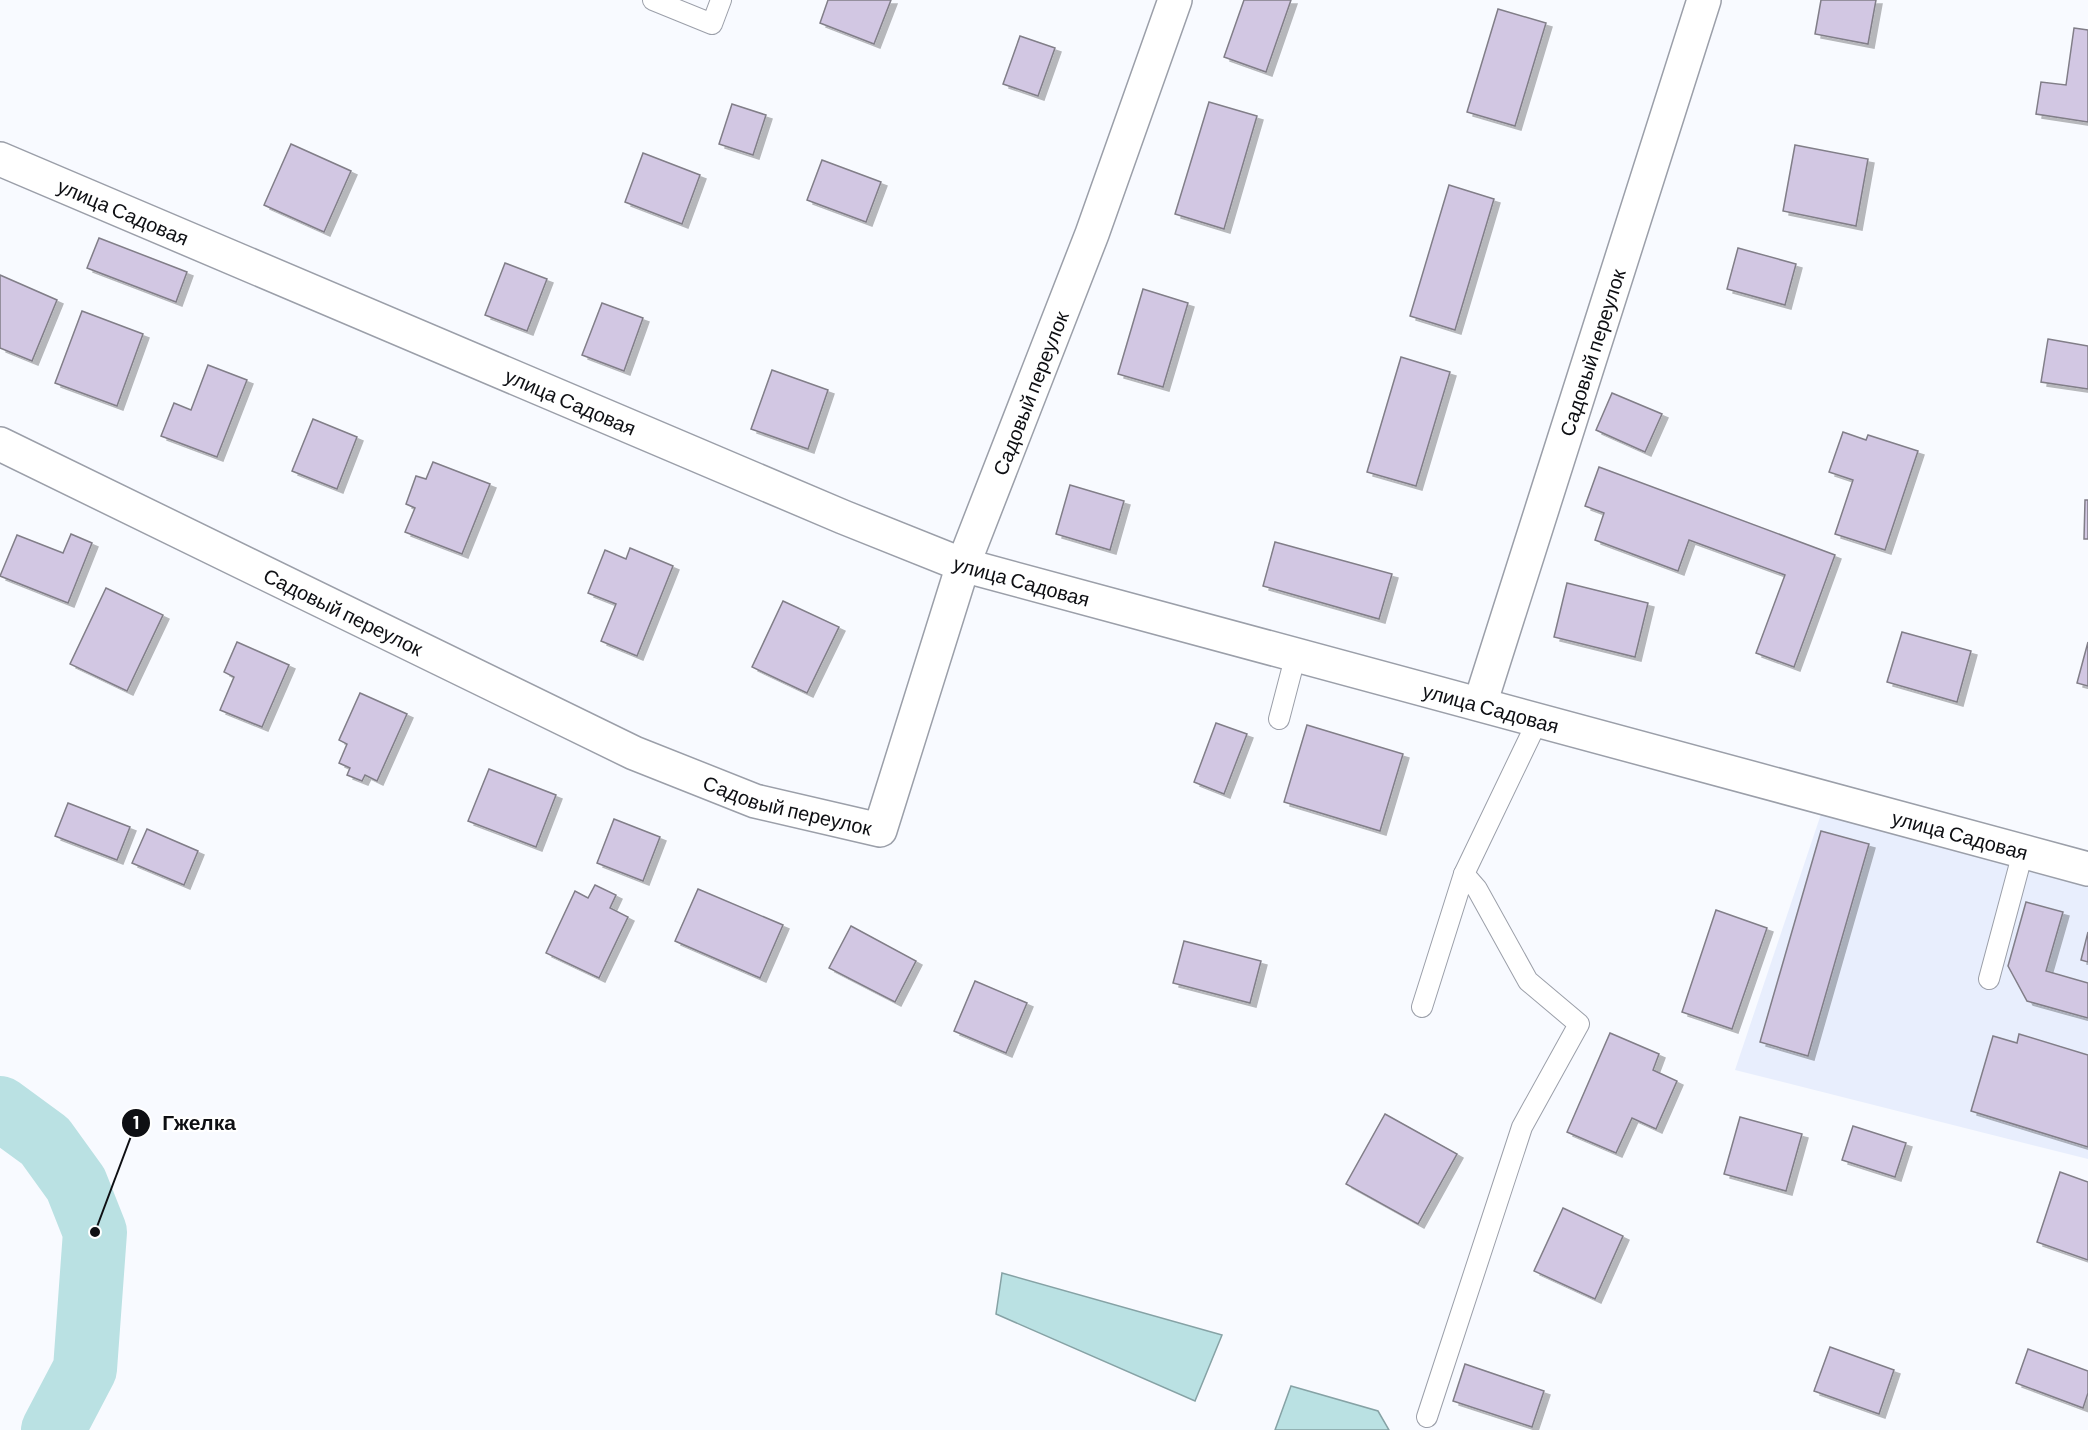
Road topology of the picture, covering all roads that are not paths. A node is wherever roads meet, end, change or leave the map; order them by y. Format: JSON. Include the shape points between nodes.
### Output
{"nodes":[{"id":1,"x":653,"y":0,"type":"edge"},
{"id":2,"x":721,"y":0,"type":"edge"},
{"id":3,"x":1175,"y":0,"type":"edge"},
{"id":4,"x":1704,"y":0,"type":"edge"},
{"id":5,"x":0,"y":159,"type":"edge"},
{"id":6,"x":0,"y":444,"type":"edge"},
{"id":7,"x":963,"y":565,"type":"junction"},
{"id":8,"x":1296,"y":654,"type":"junction"},
{"id":9,"x":1480,"y":704,"type":"junction"},
{"id":10,"x":1279,"y":719,"type":"dead end"},
{"id":11,"x":1538,"y":720,"type":"junction"},
{"id":12,"x":2023,"y":852,"type":"junction"},
{"id":13,"x":2088,"y":869,"type":"edge"},
{"id":14,"x":1464,"y":874,"type":"junction"},
{"id":15,"x":1989,"y":979,"type":"dead end"},
{"id":16,"x":1422,"y":1007,"type":"dead end"},
{"id":17,"x":1427,"y":1417,"type":"dead end"}],
"edges":[{"from":1,"to":2,"type":"lane","via":[[712,24]]},
{"from":3,"to":7,"type":"street","name":"Садовый переулок","via":[[1092,234]]},
{"from":4,"to":9,"type":"street","name":"Садовый переулок"},
{"from":5,"to":7,"type":"street","name":"улица Садовая","via":[[843,518]]},
{"from":6,"to":7,"type":"street","name":"Садовый переулок","via":[[634,753],[754,801],[880,830]]},
{"from":7,"to":8,"type":"street","name":"улица Садовая"},
{"from":8,"to":9,"type":"street","name":"улица Садовая"},
{"from":8,"to":10,"type":"lane"},
{"from":9,"to":11,"type":"street","name":"улица Садовая"},
{"from":11,"to":12,"type":"street","name":"улица Садовая"},
{"from":11,"to":14,"type":"lane"},
{"from":12,"to":13,"type":"street","name":"улица Садовая"},
{"from":12,"to":15,"type":"lane"},
{"from":14,"to":16,"type":"lane"},
{"from":14,"to":17,"type":"lane","via":[[1477,889],[1528,981],[1579,1024],[1522,1126]]}]}
